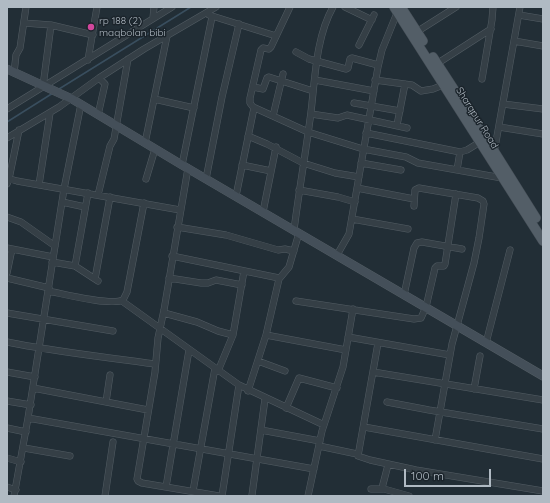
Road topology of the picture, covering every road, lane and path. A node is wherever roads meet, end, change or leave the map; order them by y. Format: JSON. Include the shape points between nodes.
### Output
{"nodes":[{"id":1,"x":26,"y":7,"type":"edge"},
{"id":2,"x":98,"y":7,"type":"edge"},
{"id":3,"x":154,"y":7,"type":"edge"},
{"id":4,"x":172,"y":7,"type":"edge"},
{"id":5,"x":216,"y":7,"type":"edge"},
{"id":6,"x":290,"y":7,"type":"edge"},
{"id":7,"x":333,"y":7,"type":"edge"},
{"id":8,"x":345,"y":7,"type":"edge"},
{"id":9,"x":456,"y":7,"type":"edge"},
{"id":10,"x":493,"y":7,"type":"edge"},
{"id":11,"x":520,"y":7,"type":"edge"},
{"id":12,"x":397,"y":9,"type":"edge"},
{"id":13,"x":210,"y":14,"type":"junction"},
{"id":14,"x":519,"y":16,"type":"junction"},
{"id":15,"x":153,"y":18,"type":"junction"},
{"id":16,"x":543,"y":19,"type":"edge"},
{"id":17,"x":24,"y":23,"type":"junction"},
{"id":18,"x":239,"y":24,"type":"junction"},
{"id":19,"x":51,"y":25,"type":"junction"},
{"id":20,"x":491,"y":29,"type":"junction"},
{"id":21,"x":414,"y":33,"type":"junction"},
{"id":22,"x":93,"y":35,"type":"junction"},
{"id":23,"x":168,"y":36,"type":"junction"},
{"id":24,"x":276,"y":36,"type":"junction"},
{"id":25,"x":514,"y":41,"type":"junction"},
{"id":26,"x":359,"y":45,"type":"dead end"},
{"id":27,"x":543,"y":46,"type":"edge"},
{"id":28,"x":296,"y":52,"type":"dead end"},
{"id":29,"x":128,"y":59,"type":"junction"},
{"id":30,"x":88,"y":60,"type":"junction"},
{"id":31,"x":318,"y":61,"type":"junction"},
{"id":32,"x":378,"y":65,"type":"junction"},
{"id":33,"x":434,"y":65,"type":"junction"},
{"id":34,"x":10,"y":71,"type":"edge"},
{"id":35,"x":282,"y":77,"type":"junction"},
{"id":36,"x":99,"y":78,"type":"junction"},
{"id":37,"x":482,"y":79,"type":"dead end"},
{"id":38,"x":315,"y":80,"type":"junction"},
{"id":39,"x":375,"y":80,"type":"junction"},
{"id":40,"x":405,"y":84,"type":"junction"},
{"id":41,"x":443,"y":85,"type":"junction"},
{"id":42,"x":43,"y":86,"type":"junction"},
{"id":43,"x":253,"y":87,"type":"junction"},
{"id":44,"x":313,"y":91,"type":"junction"},
{"id":45,"x":374,"y":91,"type":"junction"},
{"id":46,"x":69,"y":98,"type":"junction"},
{"id":47,"x":154,"y":99,"type":"junction"},
{"id":48,"x":354,"y":103,"type":"dead end"},
{"id":49,"x":81,"y":104,"type":"junction"},
{"id":50,"x":503,"y":104,"type":"junction"},
{"id":51,"x":371,"y":106,"type":"junction"},
{"id":52,"x":8,"y":108,"type":"edge"},
{"id":53,"x":194,"y":108,"type":"junction"},
{"id":54,"x":254,"y":108,"type":"junction"},
{"id":55,"x":543,"y":109,"type":"edge"},
{"id":56,"x":400,"y":111,"type":"junction"},
{"id":57,"x":50,"y":113,"type":"junction"},
{"id":58,"x":311,"y":114,"type":"junction"},
{"id":59,"x":98,"y":115,"type":"junction"},
{"id":60,"x":273,"y":116,"type":"junction"},
{"id":61,"x":368,"y":120,"type":"junction"},
{"id":62,"x":116,"y":125,"type":"junction"},
{"id":63,"x":398,"y":125,"type":"junction"},
{"id":64,"x":499,"y":127,"type":"junction"},
{"id":65,"x":407,"y":128,"type":"dead end"},
{"id":66,"x":19,"y":130,"type":"junction"},
{"id":67,"x":308,"y":132,"type":"junction"},
{"id":68,"x":366,"y":134,"type":"junction"},
{"id":69,"x":543,"y":134,"type":"edge"},
{"id":70,"x":248,"y":136,"type":"junction"},
{"id":71,"x":7,"y":138,"type":"edge"},
{"id":72,"x":480,"y":142,"type":"junction"},
{"id":73,"x":145,"y":143,"type":"junction"},
{"id":74,"x":276,"y":148,"type":"junction"},
{"id":75,"x":155,"y":149,"type":"junction"},
{"id":76,"x":363,"y":150,"type":"junction"},
{"id":77,"x":494,"y":151,"type":"junction"},
{"id":78,"x":460,"y":152,"type":"junction"},
{"id":79,"x":492,"y":162,"type":"junction"},
{"id":80,"x":361,"y":163,"type":"junction"},
{"id":81,"x":303,"y":164,"type":"junction"},
{"id":82,"x":242,"y":165,"type":"junction"},
{"id":83,"x":185,"y":167,"type":"junction"},
{"id":84,"x":401,"y":170,"type":"dead end"},
{"id":85,"x":457,"y":170,"type":"junction"},
{"id":86,"x":271,"y":172,"type":"junction"},
{"id":87,"x":359,"y":177,"type":"junction"},
{"id":88,"x":502,"y":178,"type":"junction"},
{"id":89,"x":146,"y":179,"type":"dead end"},
{"id":90,"x":206,"y":179,"type":"junction"},
{"id":91,"x":8,"y":180,"type":"edge"},
{"id":92,"x":39,"y":185,"type":"junction"},
{"id":93,"x":357,"y":188,"type":"junction"},
{"id":94,"x":64,"y":189,"type":"junction"},
{"id":95,"x":299,"y":190,"type":"junction"},
{"id":96,"x":88,"y":193,"type":"junction"},
{"id":97,"x":456,"y":194,"type":"junction"},
{"id":98,"x":98,"y":195,"type":"junction"},
{"id":99,"x":236,"y":196,"type":"junction"},
{"id":100,"x":110,"y":197,"type":"junction"},
{"id":101,"x":414,"y":198,"type":"junction"},
{"id":102,"x":62,"y":202,"type":"junction"},
{"id":103,"x":355,"y":202,"type":"junction"},
{"id":104,"x":144,"y":203,"type":"junction"},
{"id":105,"x":414,"y":206,"type":"dead end"},
{"id":106,"x":85,"y":207,"type":"junction"},
{"id":107,"x":180,"y":210,"type":"junction"},
{"id":108,"x":263,"y":212,"type":"junction"},
{"id":109,"x":7,"y":218,"type":"edge"},
{"id":110,"x":352,"y":219,"type":"junction"},
{"id":111,"x":177,"y":227,"type":"junction"},
{"id":112,"x":408,"y":229,"type":"dead end"},
{"id":113,"x":543,"y":230,"type":"edge"},
{"id":114,"x":296,"y":232,"type":"junction"},
{"id":115,"x":543,"y":241,"type":"edge"},
{"id":116,"x":55,"y":246,"type":"junction"},
{"id":117,"x":448,"y":246,"type":"junction"},
{"id":118,"x":10,"y":248,"type":"edge"},
{"id":119,"x":462,"y":249,"type":"dead end"},
{"id":120,"x":510,"y":250,"type":"dead end"},
{"id":121,"x":294,"y":251,"type":"junction"},
{"id":122,"x":337,"y":255,"type":"junction"},
{"id":123,"x":172,"y":256,"type":"junction"},
{"id":124,"x":53,"y":260,"type":"junction"},
{"id":125,"x":75,"y":266,"type":"junction"},
{"id":126,"x":244,"y":271,"type":"junction"},
{"id":127,"x":7,"y":273,"type":"edge"},
{"id":128,"x":7,"y":278,"type":"edge"},
{"id":129,"x":169,"y":278,"type":"junction"},
{"id":130,"x":280,"y":278,"type":"junction"},
{"id":131,"x":242,"y":285,"type":"junction"},
{"id":132,"x":48,"y":289,"type":"junction"},
{"id":133,"x":404,"y":295,"type":"junction"},
{"id":134,"x":122,"y":301,"type":"junction"},
{"id":135,"x":296,"y":301,"type":"dead end"},
{"id":136,"x":426,"y":307,"type":"junction"},
{"id":137,"x":353,"y":310,"type":"junction"},
{"id":138,"x":7,"y":313,"type":"edge"},
{"id":139,"x":164,"y":313,"type":"junction"},
{"id":140,"x":44,"y":320,"type":"junction"},
{"id":141,"x":457,"y":326,"type":"junction"},
{"id":142,"x":160,"y":328,"type":"junction"},
{"id":143,"x":114,"y":331,"type":"dead end"},
{"id":144,"x":233,"y":335,"type":"junction"},
{"id":145,"x":266,"y":335,"type":"junction"},
{"id":146,"x":348,"y":337,"type":"junction"},
{"id":147,"x":7,"y":342,"type":"edge"},
{"id":148,"x":378,"y":343,"type":"junction"},
{"id":149,"x":486,"y":343,"type":"junction"},
{"id":150,"x":39,"y":349,"type":"junction"},
{"id":151,"x":189,"y":350,"type":"junction"},
{"id":152,"x":346,"y":350,"type":"junction"},
{"id":153,"x":450,"y":355,"type":"junction"},
{"id":154,"x":480,"y":356,"type":"dead end"},
{"id":155,"x":258,"y":361,"type":"junction"},
{"id":156,"x":155,"y":364,"type":"junction"},
{"id":157,"x":216,"y":370,"type":"junction"},
{"id":158,"x":285,"y":371,"type":"dead end"},
{"id":159,"x":7,"y":372,"type":"edge"},
{"id":160,"x":373,"y":372,"type":"junction"},
{"id":161,"x":110,"y":375,"type":"dead end"},
{"id":162,"x":543,"y":376,"type":"edge"},
{"id":163,"x":35,"y":377,"type":"junction"},
{"id":164,"x":445,"y":384,"type":"junction"},
{"id":165,"x":239,"y":385,"type":"junction"},
{"id":166,"x":33,"y":388,"type":"junction"},
{"id":167,"x":337,"y":388,"type":"junction"},
{"id":168,"x":474,"y":388,"type":"junction"},
{"id":169,"x":248,"y":391,"type":"junction"},
{"id":170,"x":265,"y":398,"type":"junction"},
{"id":171,"x":543,"y":400,"type":"edge"},
{"id":172,"x":7,"y":401,"type":"edge"},
{"id":173,"x":106,"y":402,"type":"junction"},
{"id":174,"x":387,"y":402,"type":"dead end"},
{"id":175,"x":30,"y":405,"type":"junction"},
{"id":176,"x":286,"y":408,"type":"junction"},
{"id":177,"x":148,"y":410,"type":"junction"},
{"id":178,"x":440,"y":412,"type":"junction"},
{"id":179,"x":28,"y":418,"type":"junction"},
{"id":180,"x":324,"y":426,"type":"junction"},
{"id":181,"x":364,"y":427,"type":"junction"},
{"id":182,"x":7,"y":428,"type":"edge"},
{"id":183,"x":543,"y":429,"type":"edge"},
{"id":184,"x":261,"y":430,"type":"junction"},
{"id":185,"x":26,"y":432,"type":"junction"},
{"id":186,"x":144,"y":438,"type":"junction"},
{"id":187,"x":436,"y":440,"type":"junction"},
{"id":188,"x":113,"y":442,"type":"dead end"},
{"id":189,"x":173,"y":443,"type":"junction"},
{"id":190,"x":320,"y":443,"type":"junction"},
{"id":191,"x":24,"y":448,"type":"junction"},
{"id":192,"x":200,"y":448,"type":"junction"},
{"id":193,"x":228,"y":453,"type":"junction"},
{"id":194,"x":357,"y":454,"type":"junction"},
{"id":195,"x":70,"y":456,"type":"dead end"},
{"id":196,"x":7,"y":458,"type":"edge"},
{"id":197,"x":257,"y":459,"type":"junction"},
{"id":198,"x":543,"y":459,"type":"edge"},
{"id":199,"x":21,"y":462,"type":"junction"},
{"id":200,"x":388,"y":465,"type":"junction"},
{"id":201,"x":314,"y":469,"type":"junction"},
{"id":202,"x":166,"y":487,"type":"junction"},
{"id":203,"x":7,"y":488,"type":"edge"},
{"id":204,"x":382,"y":488,"type":"junction"},
{"id":205,"x":371,"y":489,"type":"dead end"},
{"id":206,"x":543,"y":491,"type":"edge"},
{"id":207,"x":193,"y":492,"type":"junction"},
{"id":208,"x":15,"y":493,"type":"edge"},
{"id":209,"x":252,"y":495,"type":"edge"},
{"id":210,"x":105,"y":496,"type":"edge"},
{"id":211,"x":220,"y":496,"type":"edge"},
{"id":212,"x":308,"y":496,"type":"edge"},
{"id":213,"x":409,"y":496,"type":"edge"}],
"edges":[{"from":1,"to":17,"type":"street"},
{"from":2,"to":22,"type":"street"},
{"from":3,"to":15,"type":"street"},
{"from":4,"to":15,"type":"street"},
{"from":5,"to":13,"type":"street"},
{"from":6,"to":24,"type":"street"},
{"from":7,"to":31,"type":"street","via":[[321,38]]},
{"from":8,"to":26,"type":"street","via":[[373,17]]},
{"from":9,"to":21,"type":"street"},
{"from":10,"to":20,"type":"street"},
{"from":11,"to":14,"type":"street"},
{"from":12,"to":21,"type":"main road","name":"Sharqpur Road"},
{"from":12,"to":32,"type":"street"},
{"from":13,"to":18,"type":"street"},
{"from":13,"to":23,"type":"street"},
{"from":13,"to":53,"type":"street"},
{"from":14,"to":16,"type":"street"},
{"from":14,"to":25,"type":"street"},
{"from":15,"to":30,"type":"street"},
{"from":17,"to":19,"type":"street"},
{"from":17,"to":34,"type":"street","via":[[20,48]]},
{"from":18,"to":24,"type":"street"},
{"from":18,"to":90,"type":"street"},
{"from":19,"to":22,"type":"street"},
{"from":19,"to":42,"type":"street"},
{"from":20,"to":33,"type":"street"},
{"from":20,"to":37,"type":"street"},
{"from":21,"to":33,"type":"main road","name":"Sharqpur Road"},
{"from":22,"to":30,"type":"street"},
{"from":23,"to":29,"type":"street"},
{"from":23,"to":47,"type":"street"},
{"from":24,"to":43,"type":"street","via":[[270,48],[261,50]]},
{"from":25,"to":27,"type":"street"},
{"from":25,"to":50,"type":"street"},
{"from":28,"to":31,"type":"street"},
{"from":29,"to":36,"type":"street"},
{"from":29,"to":62,"type":"street"},
{"from":30,"to":42,"type":"street"},
{"from":31,"to":32,"type":"street","via":[[346,69],[352,58]]},
{"from":31,"to":38,"type":"street"},
{"from":32,"to":39,"type":"street"},
{"from":33,"to":41,"type":"main road","name":"Sharqpur Road"},
{"from":33,"to":77,"type":"main road","name":"Sharqpur Road"},
{"from":34,"to":42,"type":"street"},
{"from":35,"to":43,"type":"street","via":[[268,77],[263,89]]},
{"from":35,"to":44,"type":"street"},
{"from":35,"to":60,"type":"street"},
{"from":36,"to":46,"type":"street"},
{"from":36,"to":59,"type":"street","via":[[105,84]]},
{"from":38,"to":44,"type":"street"},
{"from":38,"to":45,"type":"street"},
{"from":39,"to":40,"type":"street"},
{"from":39,"to":45,"type":"street"},
{"from":40,"to":41,"type":"street","via":[[413,85],[421,91]]},
{"from":40,"to":56,"type":"street"},
{"from":41,"to":72,"type":"main road","name":"Sharqpur Road"},
{"from":42,"to":46,"type":"street"},
{"from":42,"to":52,"type":"street"},
{"from":43,"to":54,"type":"street","via":[[250,103]]},
{"from":44,"to":58,"type":"street"},
{"from":45,"to":51,"type":"street"},
{"from":46,"to":49,"type":"street"},
{"from":46,"to":57,"type":"street"},
{"from":47,"to":53,"type":"street"},
{"from":47,"to":73,"type":"street"},
{"from":48,"to":51,"type":"street"},
{"from":49,"to":59,"type":"street"},
{"from":49,"to":94,"type":"street"},
{"from":50,"to":55,"type":"street"},
{"from":50,"to":64,"type":"street"},
{"from":51,"to":56,"type":"street"},
{"from":51,"to":61,"type":"street"},
{"from":53,"to":83,"type":"street"},
{"from":54,"to":60,"type":"street"},
{"from":54,"to":70,"type":"street"},
{"from":56,"to":63,"type":"street"},
{"from":57,"to":66,"type":"street"},
{"from":57,"to":92,"type":"street"},
{"from":58,"to":61,"type":"street","via":[[338,118],[347,115]]},
{"from":58,"to":67,"type":"street"},
{"from":59,"to":62,"type":"street"},
{"from":60,"to":67,"type":"street"},
{"from":61,"to":63,"type":"street"},
{"from":61,"to":68,"type":"street"},
{"from":62,"to":73,"type":"street"},
{"from":62,"to":98,"type":"street"},
{"from":63,"to":65,"type":"street"},
{"from":64,"to":69,"type":"street"},
{"from":64,"to":77,"type":"street"},
{"from":66,"to":71,"type":"street"},
{"from":66,"to":91,"type":"street"},
{"from":67,"to":76,"type":"street"},
{"from":67,"to":81,"type":"street"},
{"from":68,"to":76,"type":"street"},
{"from":68,"to":78,"type":"street"},
{"from":70,"to":74,"type":"street"},
{"from":70,"to":82,"type":"street"},
{"from":72,"to":78,"type":"street"},
{"from":72,"to":79,"type":"main road","name":"Sharqpur Road"},
{"from":73,"to":75,"type":"street"},
{"from":74,"to":81,"type":"street"},
{"from":74,"to":86,"type":"street"},
{"from":75,"to":83,"type":"street"},
{"from":75,"to":89,"type":"street"},
{"from":76,"to":80,"type":"street"},
{"from":76,"to":85,"type":"street","via":[[406,157],[418,163]]},
{"from":77,"to":79,"type":"street"},
{"from":77,"to":113,"type":"main road","name":"Sharqpur Road"},
{"from":78,"to":85,"type":"street"},
{"from":79,"to":88,"type":"main road","name":"Sharqpur Road"},
{"from":80,"to":84,"type":"street"},
{"from":80,"to":87,"type":"street"},
{"from":81,"to":87,"type":"street"},
{"from":81,"to":95,"type":"street"},
{"from":82,"to":86,"type":"street"},
{"from":82,"to":99,"type":"street"},
{"from":83,"to":90,"type":"street"},
{"from":83,"to":107,"type":"street"},
{"from":85,"to":88,"type":"street"},
{"from":86,"to":108,"type":"street"},
{"from":87,"to":93,"type":"street"},
{"from":88,"to":115,"type":"main road","name":"Sharqpur Road"},
{"from":90,"to":99,"type":"street"},
{"from":91,"to":92,"type":"street"},
{"from":92,"to":94,"type":"street"},
{"from":93,"to":101,"type":"street"},
{"from":93,"to":103,"type":"street"},
{"from":94,"to":96,"type":"street"},
{"from":94,"to":102,"type":"street"},
{"from":95,"to":103,"type":"street"},
{"from":95,"to":114,"type":"street"},
{"from":96,"to":98,"type":"street"},
{"from":96,"to":106,"type":"street"},
{"from":97,"to":101,"type":"street","via":[[419,188],[415,190]]},
{"from":97,"to":117,"type":"street"},
{"from":97,"to":141,"type":"street","via":[[478,198],[484,204],[474,263]]},
{"from":98,"to":100,"type":"street"},
{"from":99,"to":108,"type":"street"},
{"from":100,"to":104,"type":"street"},
{"from":100,"to":125,"type":"street","via":[[97,280]]},
{"from":101,"to":105,"type":"street"},
{"from":102,"to":106,"type":"street"},
{"from":102,"to":116,"type":"street"},
{"from":103,"to":110,"type":"street"},
{"from":104,"to":107,"type":"street"},
{"from":104,"to":134,"type":"street","via":[[127,292]]},
{"from":106,"to":125,"type":"street"},
{"from":107,"to":111,"type":"street"},
{"from":108,"to":114,"type":"street"},
{"from":109,"to":116,"type":"street","via":[[21,222]]},
{"from":110,"to":112,"type":"street"},
{"from":110,"to":122,"type":"street","via":[[347,240]]},
{"from":111,"to":121,"type":"street","via":[[214,233],[278,250]]},
{"from":111,"to":123,"type":"street"},
{"from":114,"to":121,"type":"street"},
{"from":114,"to":122,"type":"street"},
{"from":116,"to":124,"type":"street"},
{"from":117,"to":119,"type":"street"},
{"from":117,"to":133,"type":"street","via":[[422,242],[416,244]]},
{"from":117,"to":136,"type":"street","via":[[445,266],[435,268]]},
{"from":118,"to":124,"type":"street"},
{"from":118,"to":127,"type":"street"},
{"from":120,"to":149,"type":"street"},
{"from":121,"to":130,"type":"street","via":[[289,266]]},
{"from":122,"to":133,"type":"street"},
{"from":123,"to":126,"type":"street"},
{"from":123,"to":129,"type":"street"},
{"from":124,"to":125,"type":"street"},
{"from":124,"to":132,"type":"street"},
{"from":126,"to":130,"type":"street"},
{"from":126,"to":131,"type":"street"},
{"from":128,"to":132,"type":"street"},
{"from":129,"to":131,"type":"street","via":[[201,283],[216,280]]},
{"from":129,"to":139,"type":"street"},
{"from":130,"to":145,"type":"street"},
{"from":131,"to":144,"type":"street"},
{"from":132,"to":134,"type":"street","via":[[98,300]]},
{"from":132,"to":140,"type":"street"},
{"from":133,"to":136,"type":"street"},
{"from":134,"to":142,"type":"street"},
{"from":135,"to":137,"type":"street"},
{"from":136,"to":137,"type":"street","via":[[421,318],[414,319]]},
{"from":136,"to":141,"type":"street"},
{"from":137,"to":146,"type":"street"},
{"from":138,"to":140,"type":"street"},
{"from":139,"to":142,"type":"street"},
{"from":139,"to":144,"type":"street"},
{"from":140,"to":143,"type":"street"},
{"from":140,"to":150,"type":"street"},
{"from":141,"to":149,"type":"street"},
{"from":141,"to":153,"type":"street"},
{"from":142,"to":151,"type":"street"},
{"from":142,"to":156,"type":"street"},
{"from":144,"to":157,"type":"street"},
{"from":145,"to":152,"type":"street"},
{"from":145,"to":155,"type":"street"},
{"from":146,"to":148,"type":"street"},
{"from":146,"to":152,"type":"street"},
{"from":147,"to":150,"type":"street"},
{"from":148,"to":153,"type":"street"},
{"from":148,"to":160,"type":"street"},
{"from":149,"to":162,"type":"street"},
{"from":150,"to":156,"type":"street"},
{"from":150,"to":163,"type":"street"},
{"from":151,"to":157,"type":"street"},
{"from":151,"to":189,"type":"street"},
{"from":152,"to":167,"type":"street"},
{"from":153,"to":164,"type":"street"},
{"from":154,"to":168,"type":"street"},
{"from":155,"to":158,"type":"street"},
{"from":155,"to":169,"type":"street"},
{"from":156,"to":177,"type":"street"},
{"from":157,"to":165,"type":"street"},
{"from":157,"to":192,"type":"street"},
{"from":159,"to":163,"type":"street"},
{"from":160,"to":164,"type":"street"},
{"from":160,"to":181,"type":"street"},
{"from":161,"to":173,"type":"street"},
{"from":163,"to":166,"type":"street"},
{"from":164,"to":168,"type":"street"},
{"from":164,"to":178,"type":"street"},
{"from":165,"to":169,"type":"street"},
{"from":165,"to":193,"type":"street"},
{"from":166,"to":173,"type":"street"},
{"from":166,"to":175,"type":"street"},
{"from":167,"to":176,"type":"street","via":[[298,378]]},
{"from":167,"to":180,"type":"street"},
{"from":168,"to":171,"type":"street"},
{"from":169,"to":170,"type":"street"},
{"from":170,"to":176,"type":"street"},
{"from":170,"to":184,"type":"street"},
{"from":172,"to":175,"type":"street"},
{"from":173,"to":177,"type":"street"},
{"from":174,"to":178,"type":"street"},
{"from":175,"to":179,"type":"street"},
{"from":176,"to":180,"type":"street"},
{"from":177,"to":186,"type":"street"},
{"from":178,"to":183,"type":"street"},
{"from":178,"to":187,"type":"street"},
{"from":179,"to":185,"type":"street"},
{"from":179,"to":186,"type":"street"},
{"from":180,"to":190,"type":"street"},
{"from":181,"to":187,"type":"street"},
{"from":181,"to":194,"type":"street"},
{"from":182,"to":185,"type":"street"},
{"from":184,"to":190,"type":"street"},
{"from":184,"to":197,"type":"street"},
{"from":185,"to":191,"type":"street"},
{"from":186,"to":189,"type":"street"},
{"from":186,"to":202,"type":"street","via":[[138,480]]},
{"from":187,"to":198,"type":"street"},
{"from":188,"to":210,"type":"street"},
{"from":189,"to":192,"type":"street"},
{"from":189,"to":202,"type":"street"},
{"from":190,"to":194,"type":"street"},
{"from":190,"to":201,"type":"street"},
{"from":191,"to":195,"type":"street"},
{"from":191,"to":199,"type":"street"},
{"from":192,"to":193,"type":"street"},
{"from":192,"to":207,"type":"street"},
{"from":193,"to":197,"type":"street"},
{"from":193,"to":211,"type":"street"},
{"from":194,"to":200,"type":"street","via":[[361,458]]},
{"from":196,"to":199,"type":"street"},
{"from":197,"to":201,"type":"street"},
{"from":197,"to":209,"type":"street"},
{"from":199,"to":208,"type":"street"},
{"from":200,"to":204,"type":"street"},
{"from":200,"to":206,"type":"street"},
{"from":201,"to":212,"type":"street"},
{"from":202,"to":207,"type":"street"},
{"from":203,"to":208,"type":"street"},
{"from":204,"to":205,"type":"street"},
{"from":204,"to":213,"type":"street"},
{"from":207,"to":211,"type":"street"}]}
